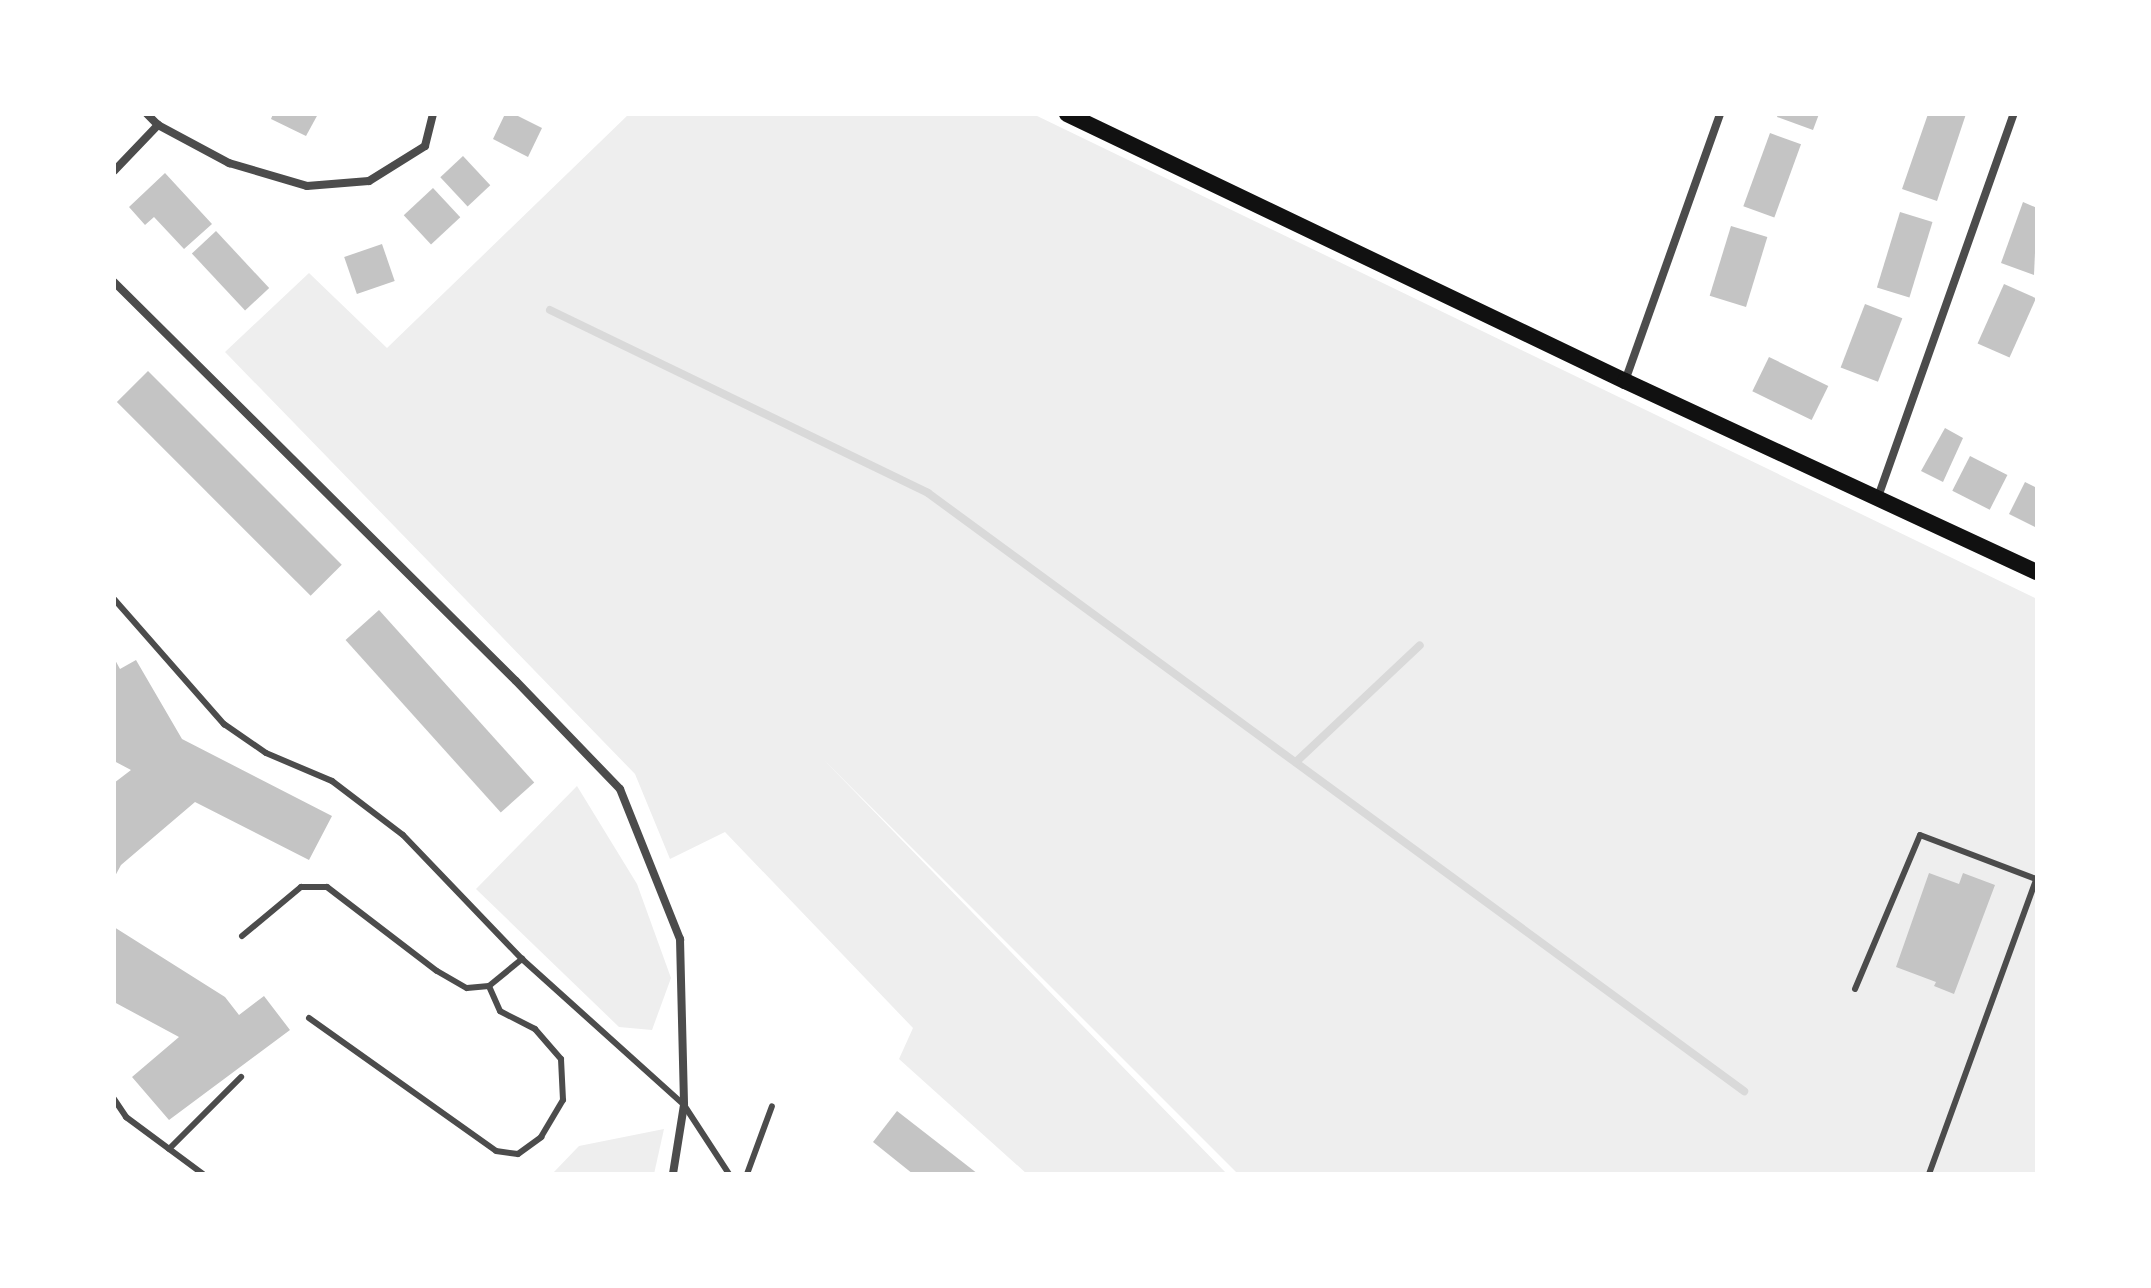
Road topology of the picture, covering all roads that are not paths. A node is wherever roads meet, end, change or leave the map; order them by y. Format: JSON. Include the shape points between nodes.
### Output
{"nodes":[{"id":1,"x":147,"y":114,"type":"edge"},
{"id":2,"x":433,"y":114,"type":"edge"},
{"id":3,"x":1067,"y":114,"type":"edge"},
{"id":4,"x":1720,"y":114,"type":"edge"},
{"id":5,"x":2014,"y":114,"type":"edge"},
{"id":6,"x":158,"y":125,"type":"junction"},
{"id":7,"x":114,"y":171,"type":"edge"},
{"id":8,"x":114,"y":282,"type":"edge"},
{"id":9,"x":1625,"y":381,"type":"junction"},
{"id":10,"x":1878,"y":497,"type":"junction"},
{"id":11,"x":2037,"y":572,"type":"edge"},
{"id":12,"x":114,"y":599,"type":"edge"},
{"id":13,"x":2037,"y":878,"type":"edge"},
{"id":14,"x":242,"y":936,"type":"dead end"},
{"id":15,"x":522,"y":959,"type":"junction"},
{"id":16,"x":489,"y":986,"type":"junction"},
{"id":17,"x":1855,"y":989,"type":"dead end"},
{"id":18,"x":309,"y":1018,"type":"dead end"},
{"id":19,"x":241,"y":1077,"type":"dead end"},
{"id":20,"x":114,"y":1099,"type":"edge"},
{"id":21,"x":684,"y":1105,"type":"junction"},
{"id":22,"x":772,"y":1106,"type":"dead end"},
{"id":23,"x":169,"y":1149,"type":"junction"},
{"id":24,"x":203,"y":1174,"type":"edge"},
{"id":25,"x":673,"y":1174,"type":"edge"},
{"id":26,"x":729,"y":1174,"type":"edge"},
{"id":27,"x":747,"y":1174,"type":"edge"},
{"id":28,"x":1929,"y":1174,"type":"edge"}],
"edges":[{"from":1,"to":6,"type":"street"},
{"from":2,"to":6,"type":"street","via":[[425,146],[369,181],[307,186],[229,163]]},
{"from":3,"to":9,"type":"main road"},
{"from":4,"to":9,"type":"street"},
{"from":5,"to":10,"type":"street"},
{"from":6,"to":7,"type":"street"},
{"from":8,"to":21,"type":"street","via":[[620,789],[680,939]]},
{"from":9,"to":10,"type":"main road"},
{"from":10,"to":11,"type":"main road"},
{"from":12,"to":15,"type":"lane","via":[[224,724],[266,753],[332,781],[403,835]]},
{"from":13,"to":17,"type":"lane","via":[[1920,835]]},
{"from":13,"to":28,"type":"lane"},
{"from":14,"to":16,"type":"lane","via":[[301,887],[327,887],[437,971],[467,988]]},
{"from":15,"to":16,"type":"lane"},
{"from":15,"to":21,"type":"lane"},
{"from":16,"to":18,"type":"lane","via":[[500,1011],[535,1029],[561,1059],[563,1100],[541,1137],[518,1154],[496,1151]]},
{"from":19,"to":23,"type":"lane"},
{"from":20,"to":23,"type":"lane","via":[[126,1117]]},
{"from":21,"to":25,"type":"street"},
{"from":21,"to":26,"type":"lane"},
{"from":22,"to":27,"type":"lane"},
{"from":23,"to":24,"type":"lane"}]}
